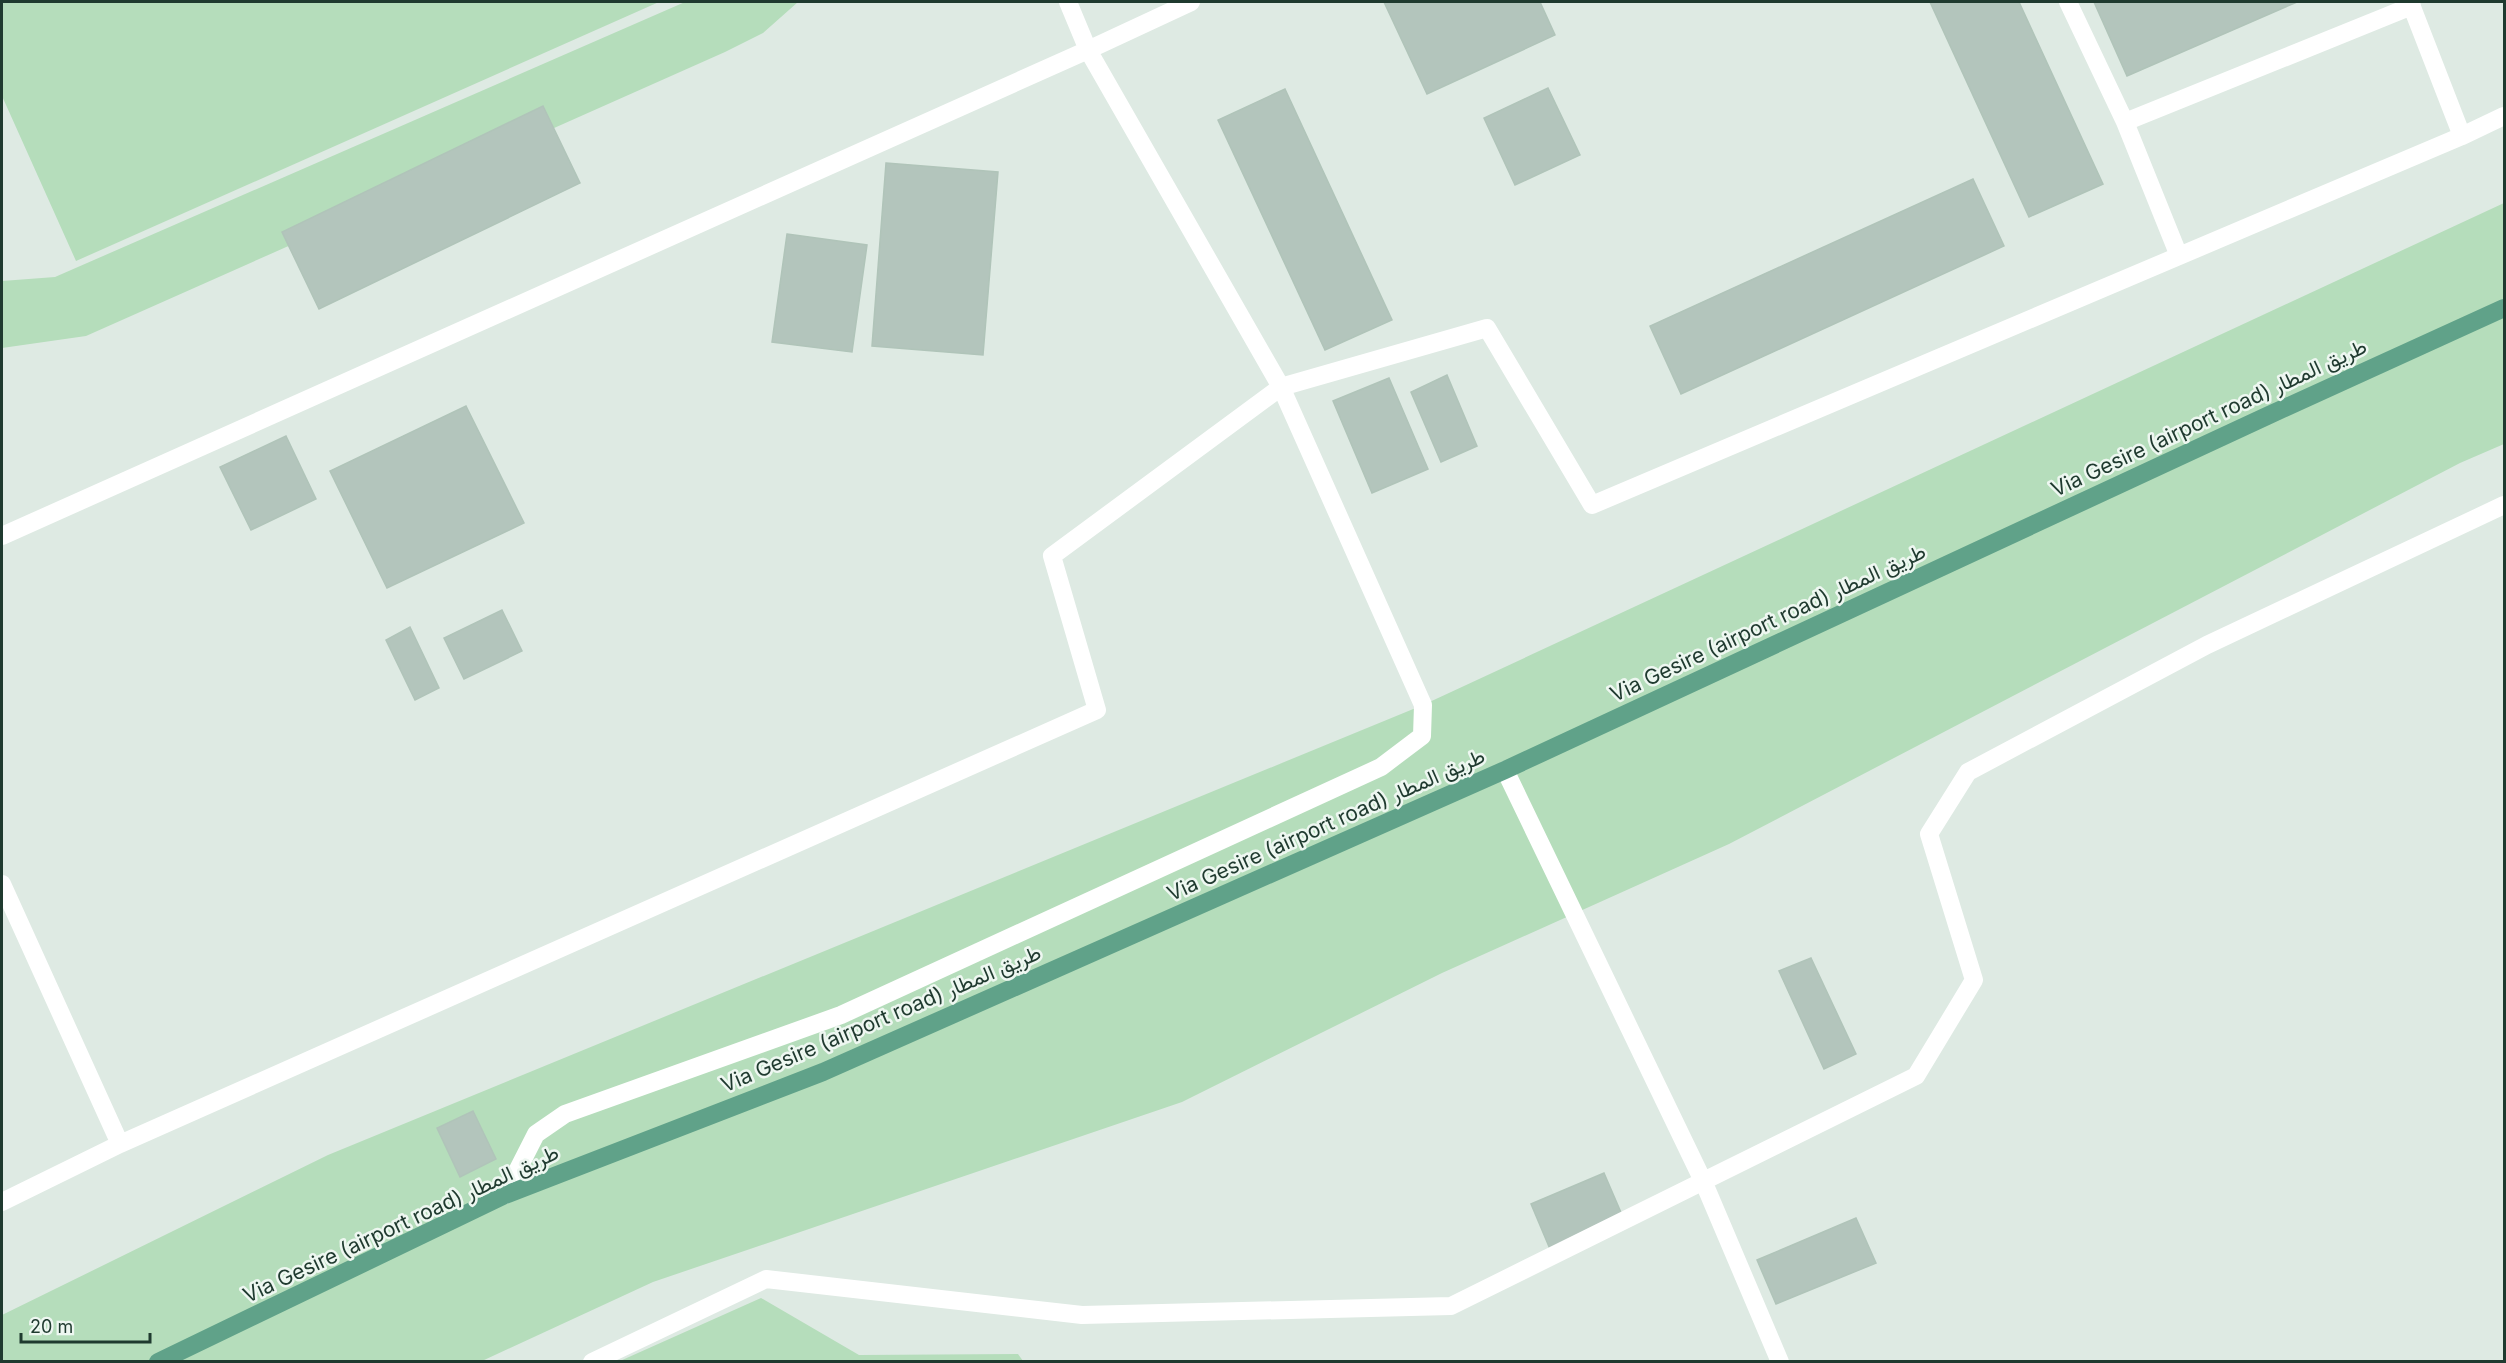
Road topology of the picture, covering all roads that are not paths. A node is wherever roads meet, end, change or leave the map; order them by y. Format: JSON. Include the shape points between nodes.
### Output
{"nodes":[{"id":1,"x":1068,"y":2,"type":"edge"},
{"id":2,"x":1191,"y":2,"type":"edge"},
{"id":3,"x":2068,"y":2,"type":"edge"},
{"id":4,"x":2411,"y":4,"type":"edge"},
{"id":5,"x":1088,"y":50,"type":"junction"},
{"id":6,"x":2505,"y":116,"type":"edge"},
{"id":7,"x":2125,"y":122,"type":"junction"},
{"id":8,"x":2462,"y":136,"type":"junction"},
{"id":9,"x":2179,"y":255,"type":"junction"},
{"id":10,"x":2505,"y":308,"type":"edge"},
{"id":11,"x":1281,"y":387,"type":"junction"},
{"id":12,"x":2505,"y":505,"type":"edge"},
{"id":13,"x":2,"y":536,"type":"edge"},
{"id":14,"x":1505,"y":770,"type":"junction"},
{"id":15,"x":2,"y":884,"type":"edge"},
{"id":16,"x":120,"y":1144,"type":"junction"},
{"id":17,"x":1704,"y":1183,"type":"junction"},
{"id":18,"x":505,"y":1195,"type":"junction"},
{"id":19,"x":2,"y":1202,"type":"edge"},
{"id":20,"x":158,"y":1362,"type":"edge"},
{"id":21,"x":592,"y":1362,"type":"edge"},
{"id":22,"x":1780,"y":1362,"type":"edge"}],
"edges":[{"from":1,"to":5,"type":"lane"},
{"from":2,"to":5,"type":"lane"},
{"from":3,"to":7,"type":"lane"},
{"from":4,"to":7,"type":"lane"},
{"from":4,"to":8,"type":"lane"},
{"from":5,"to":11,"type":"lane"},
{"from":5,"to":13,"type":"lane"},
{"from":6,"to":8,"type":"lane"},
{"from":7,"to":9,"type":"lane"},
{"from":8,"to":9,"type":"lane"},
{"from":9,"to":11,"type":"lane","via":[[1592,505],[1487,328]]},
{"from":10,"to":14,"type":"main road","name":"Via Gesire (airport road) طريق المطار"},
{"from":11,"to":16,"type":"lane","via":[[1052,556],[1096,710]]},
{"from":11,"to":18,"type":"lane","via":[[1423,705],[1422,736],[1381,767],[841,1015],[565,1114],[536,1134]]},
{"from":12,"to":17,"type":"lane","via":[[2207,645],[1968,772],[1929,834],[1974,980],[1916,1076]]},
{"from":14,"to":17,"type":"lane"},
{"from":14,"to":18,"type":"main road","name":"Via Gesire (airport road) طريق المطار","via":[[823,1072]]},
{"from":15,"to":16,"type":"lane"},
{"from":16,"to":19,"type":"lane"},
{"from":17,"to":21,"type":"lane","via":[[1451,1306],[1082,1315],[766,1279]]},
{"from":17,"to":22,"type":"lane"},
{"from":18,"to":20,"type":"main road","name":"Via Gesire (airport road) طريق المطار"}]}
